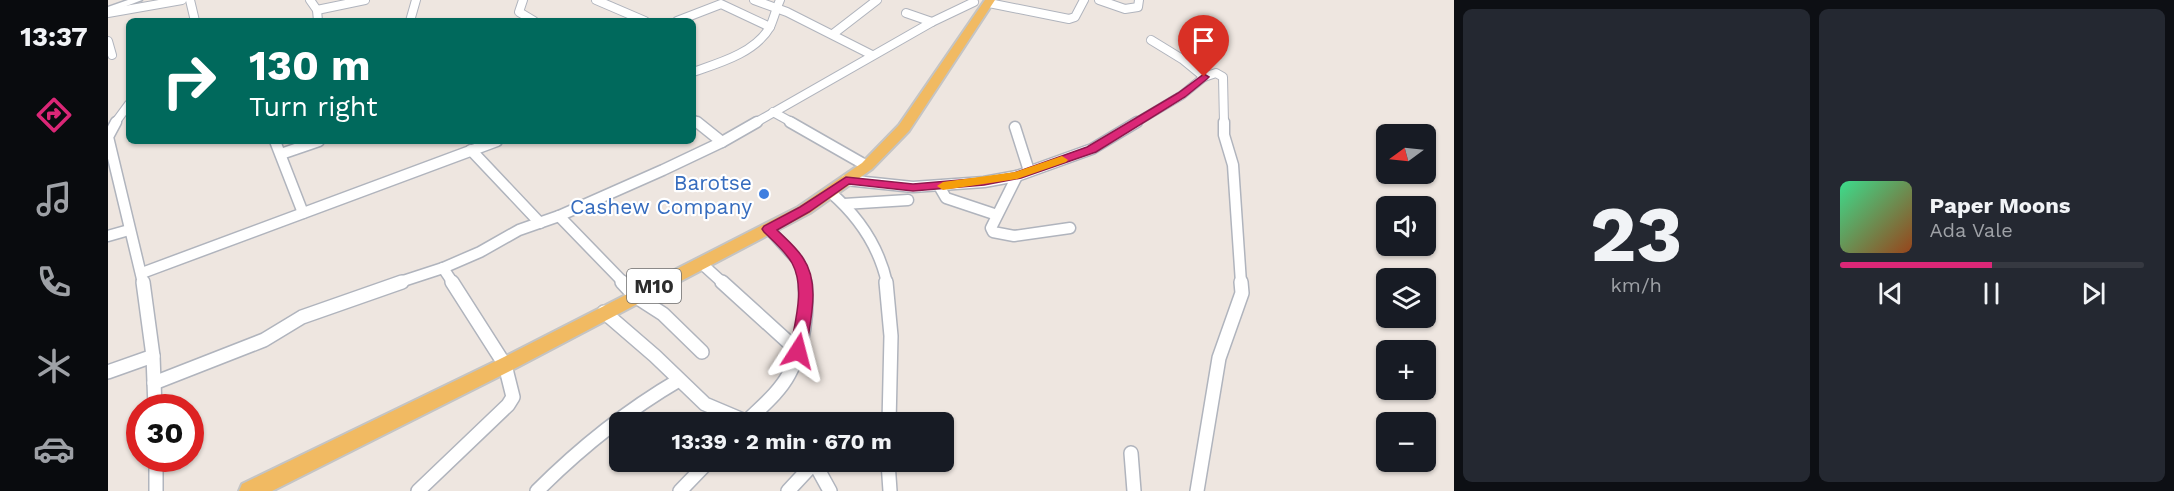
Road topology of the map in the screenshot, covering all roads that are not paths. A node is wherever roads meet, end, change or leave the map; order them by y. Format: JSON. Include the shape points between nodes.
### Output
{"nodes":[{"id":1,"x":137,"y":0,"type":"edge"},
{"id":2,"x":182,"y":0,"type":"edge"},
{"id":3,"x":190,"y":0,"type":"edge"},
{"id":4,"x":310,"y":0,"type":"edge"},
{"id":5,"x":365,"y":0,"type":"edge"},
{"id":6,"x":416,"y":0,"type":"edge"},
{"id":7,"x":524,"y":0,"type":"edge"},
{"id":8,"x":596,"y":0,"type":"edge"},
{"id":9,"x":731,"y":0,"type":"edge"},
{"id":10,"x":754,"y":0,"type":"edge"},
{"id":11,"x":780,"y":0,"type":"edge"},
{"id":12,"x":877,"y":0,"type":"edge"},
{"id":13,"x":1084,"y":0,"type":"edge"},
{"id":14,"x":1099,"y":0,"type":"edge"},
{"id":15,"x":1139,"y":0,"type":"edge"},
{"id":16,"x":982,"y":3,"type":"edge"},
{"id":17,"x":721,"y":4,"type":"junction"},
{"id":18,"x":776,"y":8,"type":"junction"},
{"id":19,"x":317,"y":10,"type":"junction"},
{"id":20,"x":108,"y":12,"type":"edge"},
{"id":21,"x":906,"y":13,"type":"dead end"},
{"id":22,"x":194,"y":18,"type":"edge"},
{"id":23,"x":318,"y":18,"type":"edge"},
{"id":24,"x":411,"y":18,"type":"edge"},
{"id":25,"x":529,"y":18,"type":"edge"},
{"id":26,"x":638,"y":18,"type":"edge"},
{"id":27,"x":685,"y":18,"type":"edge"},
{"id":28,"x":932,"y":22,"type":"junction"},
{"id":29,"x":770,"y":27,"type":"junction"},
{"id":30,"x":833,"y":34,"type":"junction"},
{"id":31,"x":1152,"y":40,"type":"dead end"},
{"id":32,"x":108,"y":41,"type":"edge"},
{"id":33,"x":112,"y":55,"type":"dead end"},
{"id":34,"x":872,"y":55,"type":"junction"},
{"id":35,"x":696,"y":71,"type":"edge"},
{"id":36,"x":1204,"y":77,"type":"junction"},
{"id":37,"x":126,"y":108,"type":"edge"},
{"id":38,"x":773,"y":112,"type":"junction"},
{"id":39,"x":696,"y":121,"type":"edge"},
{"id":40,"x":1015,"y":127,"type":"dead end"},
{"id":41,"x":722,"y":142,"type":"junction"},
{"id":42,"x":276,"y":144,"type":"edge"},
{"id":43,"x":310,"y":144,"type":"edge"},
{"id":44,"x":488,"y":144,"type":"edge"},
{"id":45,"x":471,"y":150,"type":"junction"},
{"id":46,"x":281,"y":154,"type":"junction"},
{"id":47,"x":867,"y":166,"type":"junction"},
{"id":48,"x":1029,"y":171,"type":"junction"},
{"id":49,"x":1017,"y":176,"type":"junction"},
{"id":50,"x":846,"y":180,"type":"junction"},
{"id":51,"x":939,"y":186,"type":"junction"},
{"id":52,"x":830,"y":192,"type":"junction"},
{"id":53,"x":908,"y":200,"type":"dead end"},
{"id":54,"x":844,"y":204,"type":"junction"},
{"id":55,"x":303,"y":213,"type":"junction"},
{"id":56,"x":997,"y":214,"type":"junction"},
{"id":57,"x":559,"y":216,"type":"junction"},
{"id":58,"x":540,"y":223,"type":"junction"},
{"id":59,"x":1070,"y":228,"type":"dead end"},
{"id":60,"x":769,"y":229,"type":"junction"},
{"id":61,"x":129,"y":230,"type":"junction"},
{"id":62,"x":108,"y":236,"type":"edge"},
{"id":63,"x":701,"y":263,"type":"junction"},
{"id":64,"x":443,"y":268,"type":"junction"},
{"id":65,"x":142,"y":273,"type":"junction"},
{"id":66,"x":635,"y":296,"type":"junction"},
{"id":67,"x":604,"y":312,"type":"junction"},
{"id":68,"x":798,"y":351,"type":"junction"},
{"id":69,"x":702,"y":352,"type":"dead end"},
{"id":70,"x":153,"y":356,"type":"junction"},
{"id":71,"x":505,"y":365,"type":"junction"},
{"id":72,"x":108,"y":372,"type":"edge"},
{"id":73,"x":679,"y":380,"type":"junction"},
{"id":74,"x":154,"y":383,"type":"junction"},
{"id":75,"x":154,"y":394,"type":"edge"},
{"id":76,"x":723,"y":412,"type":"edge"},
{"id":77,"x":757,"y":412,"type":"edge"},
{"id":78,"x":889,"y":412,"type":"edge"},
{"id":79,"x":1131,"y":453,"type":"dead end"},
{"id":80,"x":156,"y":472,"type":"edge"},
{"id":81,"x":698,"y":472,"type":"edge"},
{"id":82,"x":805,"y":472,"type":"edge"},
{"id":83,"x":820,"y":472,"type":"edge"},
{"id":84,"x":889,"y":472,"type":"edge"},
{"id":85,"x":280,"y":484,"type":"edge"},
{"id":86,"x":156,"y":491,"type":"edge"},
{"id":87,"x":250,"y":491,"type":"edge"},
{"id":88,"x":418,"y":491,"type":"edge"},
{"id":89,"x":537,"y":491,"type":"edge"},
{"id":90,"x":680,"y":491,"type":"edge"},
{"id":91,"x":788,"y":491,"type":"edge"},
{"id":92,"x":830,"y":491,"type":"edge"},
{"id":93,"x":890,"y":491,"type":"edge"},
{"id":94,"x":1134,"y":491,"type":"edge"},
{"id":95,"x":1197,"y":491,"type":"edge"}],
"edges":[{"from":1,"to":20,"type":"main road"},
{"from":2,"to":20,"type":"street"},
{"from":3,"to":22,"type":"street"},
{"from":4,"to":19,"type":"street"},
{"from":5,"to":19,"type":"street"},
{"from":6,"to":24,"type":"street"},
{"from":7,"to":25,"type":"street","via":[[519,12]]},
{"from":8,"to":26,"type":"street"},
{"from":9,"to":17,"type":"street"},
{"from":10,"to":18,"type":"street"},
{"from":11,"to":18,"type":"street"},
{"from":12,"to":30,"type":"street"},
{"from":13,"to":16,"type":"street","via":[[1075,17],[1069,19]]},
{"from":14,"to":15,"type":"street","via":[[1130,9],[1138,7]]},
{"from":16,"to":28,"type":"street"},
{"from":16,"to":47,"type":"main road","number":"M10","via":[[917,110]]},
{"from":17,"to":27,"type":"street"},
{"from":17,"to":29,"type":"street"},
{"from":18,"to":29,"type":"street"},
{"from":18,"to":30,"type":"street"},
{"from":19,"to":23,"type":"street"},
{"from":21,"to":28,"type":"street"},
{"from":28,"to":34,"type":"street"},
{"from":29,"to":35,"type":"street","via":[[747,48]]},
{"from":30,"to":34,"type":"street"},
{"from":31,"to":36,"type":"street"},
{"from":32,"to":33,"type":"street"},
{"from":34,"to":38,"type":"street"},
{"from":36,"to":48,"type":"street","via":[[1182,95],[1092,149]]},
{"from":36,"to":95,"type":"street","via":[[1216,73],[1223,78],[1224,135],[1233,165],[1242,292],[1219,358]]},
{"from":37,"to":61,"type":"street","via":[[108,137]]},
{"from":38,"to":41,"type":"street"},
{"from":38,"to":47,"type":"street"},
{"from":39,"to":41,"type":"street"},
{"from":40,"to":48,"type":"street"},
{"from":41,"to":57,"type":"street"},
{"from":42,"to":46,"type":"street"},
{"from":43,"to":46,"type":"street"},
{"from":44,"to":45,"type":"street"},
{"from":45,"to":55,"type":"street"},
{"from":45,"to":58,"type":"street"},
{"from":46,"to":55,"type":"street"},
{"from":47,"to":50,"type":"main road","number":"M10"},
{"from":48,"to":49,"type":"street"},
{"from":49,"to":51,"type":"street"},
{"from":49,"to":56,"type":"street"},
{"from":50,"to":51,"type":"street","via":[[886,186]]},
{"from":50,"to":52,"type":"main road","number":"M10"},
{"from":51,"to":56,"type":"street","via":[[946,198]]},
{"from":52,"to":54,"type":"street"},
{"from":52,"to":60,"type":"main road","number":"M10"},
{"from":53,"to":54,"type":"street"},
{"from":54,"to":78,"type":"street","via":[[879,254],[890,302]]},
{"from":55,"to":65,"type":"street"},
{"from":56,"to":59,"type":"street","via":[[991,228],[998,234],[1014,236]]},
{"from":57,"to":58,"type":"street"},
{"from":57,"to":66,"type":"street"},
{"from":58,"to":64,"type":"street"},
{"from":60,"to":63,"type":"main road","number":"M10"},
{"from":60,"to":68,"type":"street","via":[[798,260],[805,276]]},
{"from":61,"to":62,"type":"street"},
{"from":61,"to":65,"type":"street"},
{"from":63,"to":66,"type":"main road","number":"M10"},
{"from":63,"to":68,"type":"street"},
{"from":64,"to":71,"type":"street"},
{"from":64,"to":74,"type":"street","via":[[329,306],[264,340]]},
{"from":65,"to":70,"type":"street"},
{"from":66,"to":67,"type":"main road","number":"M10"},
{"from":66,"to":69,"type":"street","via":[[663,314]]},
{"from":67,"to":71,"type":"main road","number":"M10"},
{"from":67,"to":73,"type":"street"},
{"from":68,"to":77,"type":"street","via":[[790,373]]},
{"from":70,"to":72,"type":"street"},
{"from":70,"to":74,"type":"street"},
{"from":71,"to":85,"type":"main road","number":"M10"},
{"from":71,"to":88,"type":"street","via":[[512,400]]},
{"from":73,"to":76,"type":"street","via":[[705,404]]},
{"from":73,"to":89,"type":"street","via":[[587,443]]},
{"from":74,"to":75,"type":"street"},
{"from":79,"to":94,"type":"street"},
{"from":80,"to":86,"type":"street"},
{"from":81,"to":90,"type":"street"},
{"from":82,"to":91,"type":"street"},
{"from":83,"to":92,"type":"street"},
{"from":84,"to":93,"type":"street"},
{"from":85,"to":87,"type":"main road","number":"M10"}]}
